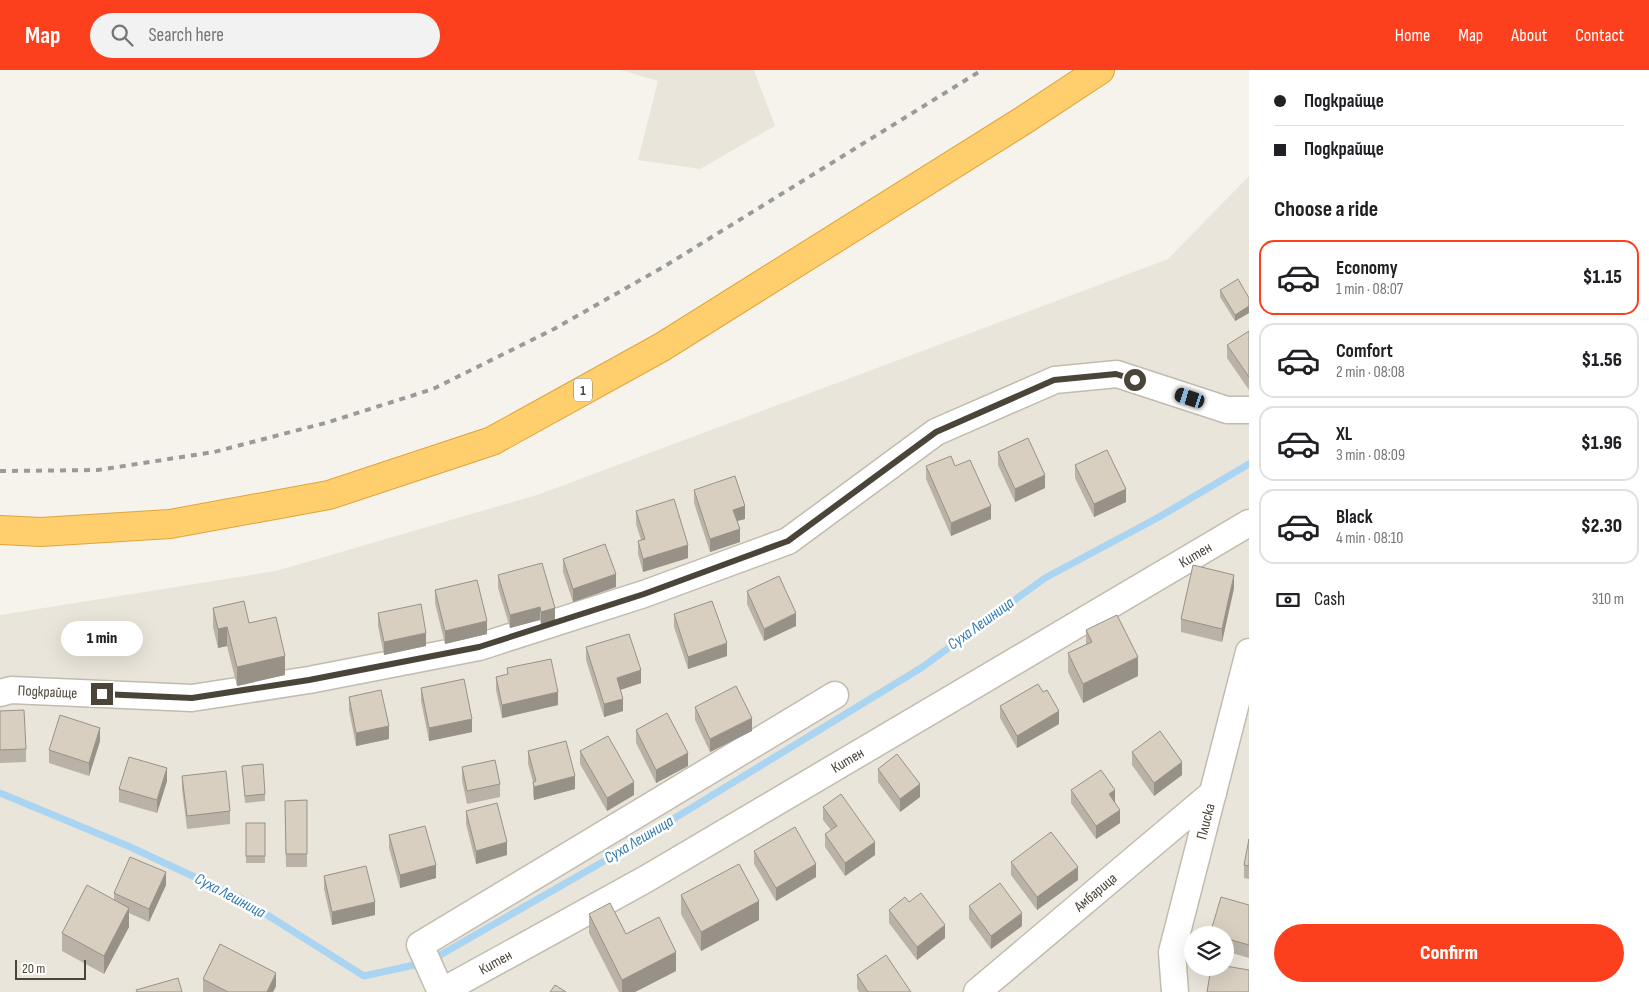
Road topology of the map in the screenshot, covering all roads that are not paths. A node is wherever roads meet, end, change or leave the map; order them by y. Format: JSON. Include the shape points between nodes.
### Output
{"nodes":[{"id":1,"x":1100,"y":70,"type":"edge"},
{"id":2,"x":1249,"y":410,"type":"edge"},
{"id":3,"x":1249,"y":523,"type":"edge"},
{"id":4,"x":0,"y":530,"type":"edge"},
{"id":5,"x":1249,"y":652,"type":"edge"},
{"id":6,"x":0,"y":693,"type":"edge"},
{"id":7,"x":835,"y":695,"type":"dead end"},
{"id":8,"x":1213,"y":792,"type":"junction"},
{"id":9,"x":441,"y":992,"type":"edge"},
{"id":10,"x":978,"y":992,"type":"edge"},
{"id":11,"x":1175,"y":992,"type":"edge"}],
"edges":[{"from":1,"to":4,"type":"highway","number":"1","via":[[662,347],[492,441],[329,495],[170,524],[41,532]]},
{"from":2,"to":6,"type":"street","name":"Подкрайще","via":[[1227,410],[1116,374],[1054,380],[936,432],[788,541],[644,594],[479,647],[309,680],[192,698],[11,690]]},
{"from":3,"to":9,"type":"street","name":"Китен","via":[[646,878]]},
{"from":5,"to":8,"type":"street","name":"Плиска"},
{"from":7,"to":9,"type":"street","via":[[420,945]]},
{"from":8,"to":10,"type":"street","name":"Амбарица"},
{"from":8,"to":11,"type":"street","name":"Плиска","via":[[1172,952]]}]}
